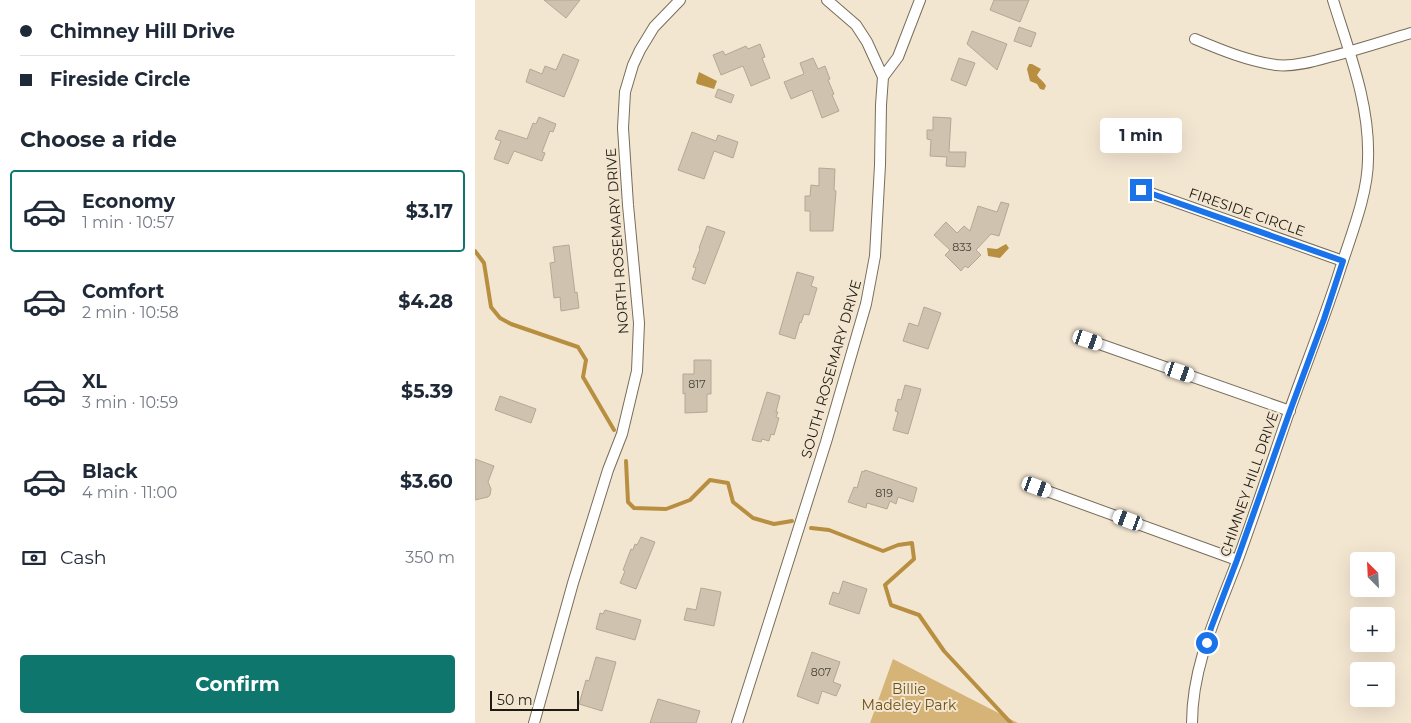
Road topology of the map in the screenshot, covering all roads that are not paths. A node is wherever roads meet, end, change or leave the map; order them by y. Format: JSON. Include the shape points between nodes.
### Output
{"nodes":[{"id":1,"x":680,"y":0,"type":"edge"},
{"id":2,"x":827,"y":0,"type":"edge"},
{"id":3,"x":920,"y":0,"type":"edge"},
{"id":4,"x":1333,"y":0,"type":"edge"},
{"id":5,"x":1411,"y":33,"type":"edge"},
{"id":6,"x":1195,"y":39,"type":"dead end"},
{"id":7,"x":1349,"y":52,"type":"junction"},
{"id":8,"x":883,"y":77,"type":"junction"},
{"id":9,"x":1141,"y":190,"type":"dead end"},
{"id":10,"x":1343,"y":261,"type":"junction"},
{"id":11,"x":1088,"y":340,"type":"dead end"},
{"id":12,"x":1290,"y":411,"type":"junction"},
{"id":13,"x":1037,"y":487,"type":"dead end"},
{"id":14,"x":1237,"y":560,"type":"junction"},
{"id":15,"x":534,"y":723,"type":"edge"},
{"id":16,"x":737,"y":723,"type":"edge"},
{"id":17,"x":1192,"y":723,"type":"edge"}],
"edges":[{"from":1,"to":15,"type":"street","name":"NORTH ROSEMARY DRIVE","via":[[654,27],[640,50],[625,92],[623,128],[639,323],[637,371],[622,434],[573,583]]},
{"from":2,"to":8,"type":"street","name":"SOUTH ROSEMARY DRIVE","via":[[856,25]]},
{"from":3,"to":8,"type":"street","via":[[898,57]]},
{"from":4,"to":7,"type":"street","name":"CHIMNEY HILL DRIVE"},
{"from":5,"to":7,"type":"street"},
{"from":6,"to":7,"type":"street","via":[[1232,54],[1277,65],[1312,62]]},
{"from":7,"to":10,"type":"street","name":"CHIMNEY HILL DRIVE","via":[[1367,124],[1369,159],[1365,188]]},
{"from":8,"to":16,"type":"street","name":"SOUTH ROSEMARY DRIVE","via":[[876,244],[866,304]]},
{"from":9,"to":10,"type":"street","name":"FIRESIDE CIRCLE"},
{"from":10,"to":12,"type":"street","name":"CHIMNEY HILL DRIVE"},
{"from":11,"to":12,"type":"street"},
{"from":12,"to":14,"type":"street","name":"CHIMNEY HILL DRIVE"},
{"from":13,"to":14,"type":"street"},
{"from":14,"to":17,"type":"street","name":"CHIMNEY HILL DRIVE","via":[[1211,628],[1198,674]]}]}
